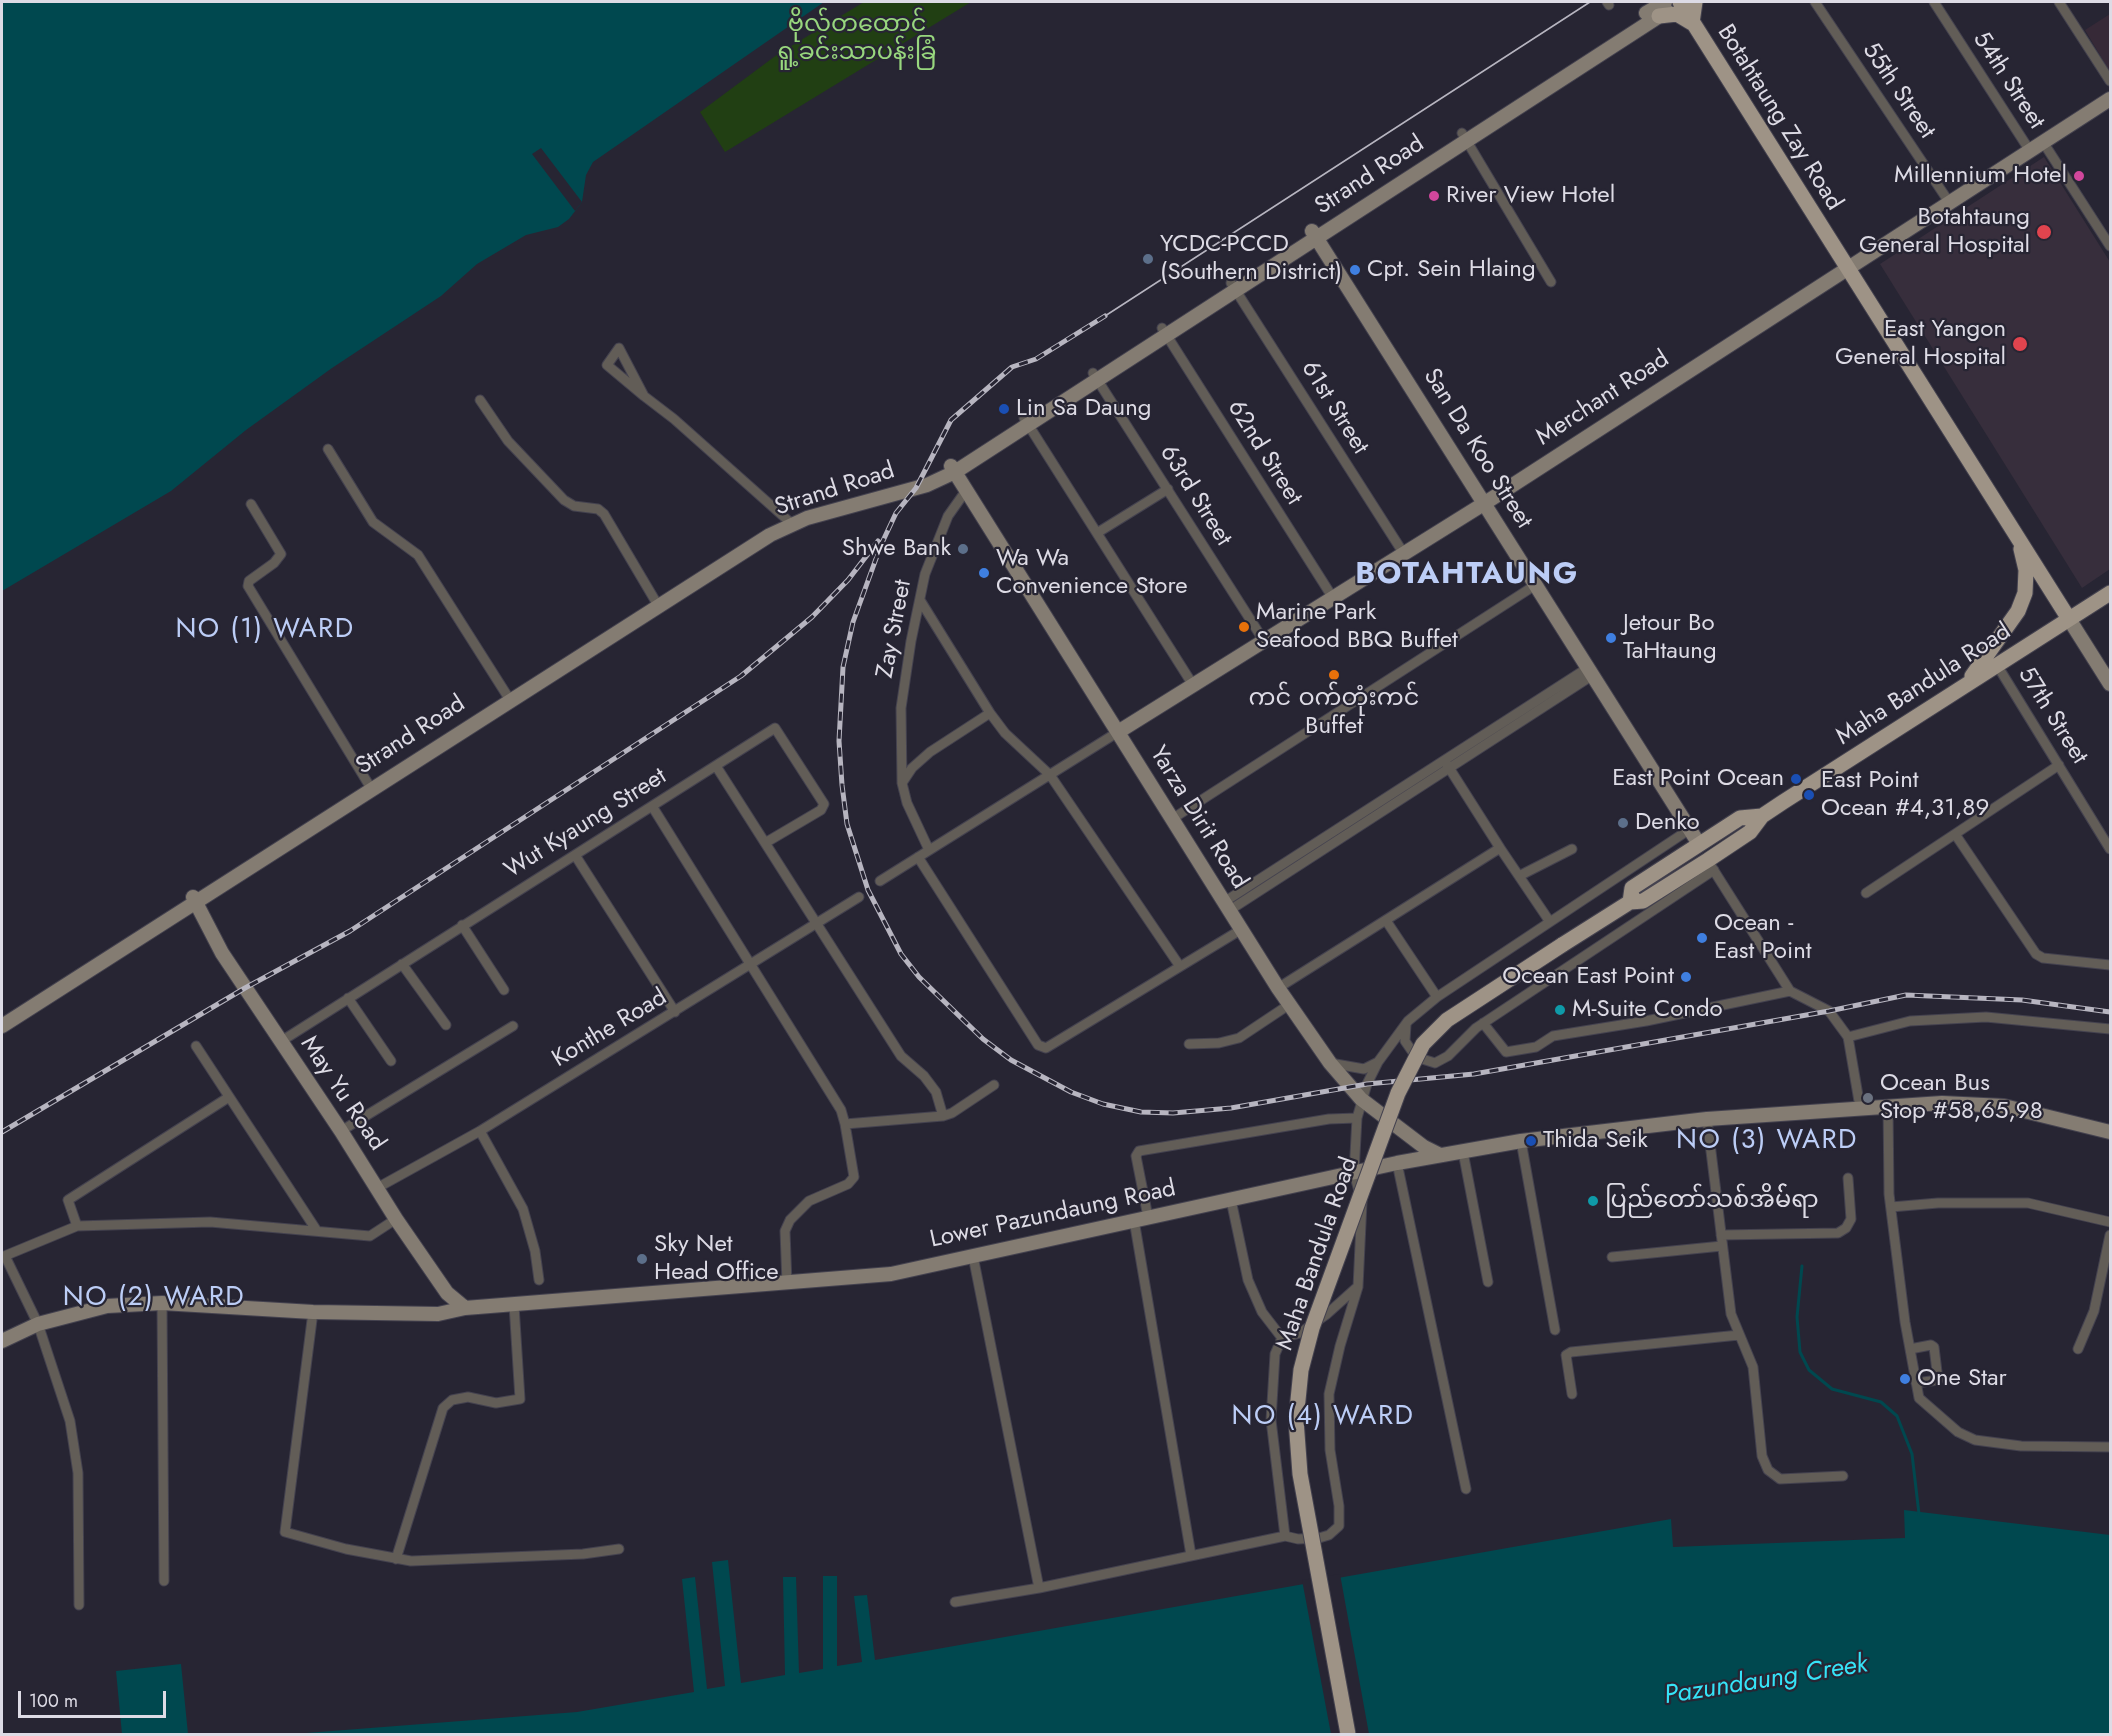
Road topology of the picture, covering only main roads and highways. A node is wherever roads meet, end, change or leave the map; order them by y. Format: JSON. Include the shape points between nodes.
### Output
{"nodes":[{"id":1,"x":1665,"y":2,"type":"edge"},
{"id":2,"x":1685,"y":2,"type":"edge"},
{"id":3,"x":1659,"y":16,"type":"junction"},
{"id":4,"x":1692,"y":22,"type":"junction"},
{"id":5,"x":2110,"y":99,"type":"edge"},
{"id":6,"x":1464,"y":137,"type":"junction"},
{"id":7,"x":1314,"y":234,"type":"junction"},
{"id":8,"x":1847,"y":268,"type":"junction"},
{"id":9,"x":953,"y":469,"type":"junction"},
{"id":10,"x":1485,"y":503,"type":"junction"},
{"id":11,"x":2016,"y":532,"type":"junction"},
{"id":12,"x":2110,"y":592,"type":"edge"},
{"id":13,"x":2069,"y":619,"type":"junction"},
{"id":14,"x":1966,"y":684,"type":"junction"},
{"id":15,"x":2110,"y":684,"type":"edge"},
{"id":16,"x":508,"y":699,"type":"junction"},
{"id":17,"x":1118,"y":732,"type":"junction"},
{"id":18,"x":1762,"y":816,"type":"junction"},
{"id":19,"x":1699,"y":844,"type":"junction"},
{"id":20,"x":194,"y":900,"type":"junction"},
{"id":21,"x":1630,"y":902,"type":"junction"},
{"id":22,"x":2,"y":1021,"type":"edge"},
{"id":23,"x":2,"y":1026,"type":"edge"},
{"id":24,"x":2110,"y":1132,"type":"edge"},
{"id":25,"x":1440,"y":1155,"type":"junction"},
{"id":26,"x":465,"y":1308,"type":"junction"},
{"id":27,"x":2,"y":1341,"type":"edge"},
{"id":28,"x":1348,"y":1734,"type":"edge"}],
"edges":[{"from":1,"to":6,"type":"main road","name":"Strand Road"},
{"from":2,"to":3,"type":"main road","name":"Strand Road"},
{"from":2,"to":4,"type":"main road","name":"Botahtaung Zay Road"},
{"from":3,"to":4,"type":"main road","via":[[1677,14]]},
{"from":3,"to":6,"type":"main road","name":"Strand Road"},
{"from":4,"to":8,"type":"main road","name":"Botahtaung Zay Road"},
{"from":5,"to":8,"type":"main road","name":"Merchant Road"},
{"from":6,"to":7,"type":"main road","name":"Strand Road"},
{"from":7,"to":9,"type":"main road","name":"Strand Road"},
{"from":7,"to":10,"type":"main road","name":"San Da Koo Street"},
{"from":8,"to":10,"type":"main road","name":"Merchant Road"},
{"from":8,"to":11,"type":"main road","name":"Botahtaung Zay Road"},
{"from":9,"to":16,"type":"main road","name":"Strand Road","via":[[927,485],[790,521]]},
{"from":9,"to":17,"type":"main road","name":"Yarza Dirit Road"},
{"from":10,"to":17,"type":"main road","name":"Merchant Road"},
{"from":10,"to":19,"type":"main road","name":"San Da Koo Street"},
{"from":11,"to":13,"type":"main road","name":"Botahtaung Zay Road"},
{"from":11,"to":14,"type":"main road","via":[[2026,570],[2025,593],[2004,635]]},
{"from":12,"to":13,"type":"main road","name":"Maha Bandula Road"},
{"from":13,"to":14,"type":"main road","name":"Maha Bandula Road"},
{"from":13,"to":15,"type":"main road"},
{"from":14,"to":18,"type":"main road","name":"Maha Bandula Road"},
{"from":16,"to":20,"type":"main road","name":"Strand Road"},
{"from":16,"to":20,"type":"main road","name":"Strand Road"},
{"from":17,"to":25,"type":"main road","name":"Yarza Dirit Road","via":[[1278,988],[1330,1063],[1361,1099]]},
{"from":18,"to":19,"type":"main road","name":"Maha Bandula Road","via":[[1740,818]]},
{"from":18,"to":21,"type":"main road","name":"Maha Bandula Road","via":[[1750,832],[1711,865],[1643,901]]},
{"from":19,"to":21,"type":"main road","name":"Maha Bandula Road","via":[[1632,888]]},
{"from":20,"to":22,"type":"main road","name":"Strand Road"},
{"from":20,"to":23,"type":"main road","name":"Strand Road"},
{"from":20,"to":26,"type":"main road","name":"May Yu Road","via":[[222,953],[396,1219],[447,1293]]},
{"from":21,"to":28,"type":"main road","name":"Maha Bandula Road","bridge":true,"via":[[1447,1020],[1423,1044],[1398,1093],[1312,1328],[1301,1370],[1296,1420],[1300,1474]]},
{"from":24,"to":25,"type":"main road","name":"Lower Pazundaung Road","via":[[2004,1106],[1941,1103],[1707,1119],[1521,1141]]},
{"from":25,"to":26,"type":"main road","name":"Lower Pazundaung Road","via":[[891,1274]]},
{"from":26,"to":27,"type":"main road","name":"Lower Pazundaung Road","via":[[438,1314],[162,1303],[107,1306],[38,1323]]}]}
